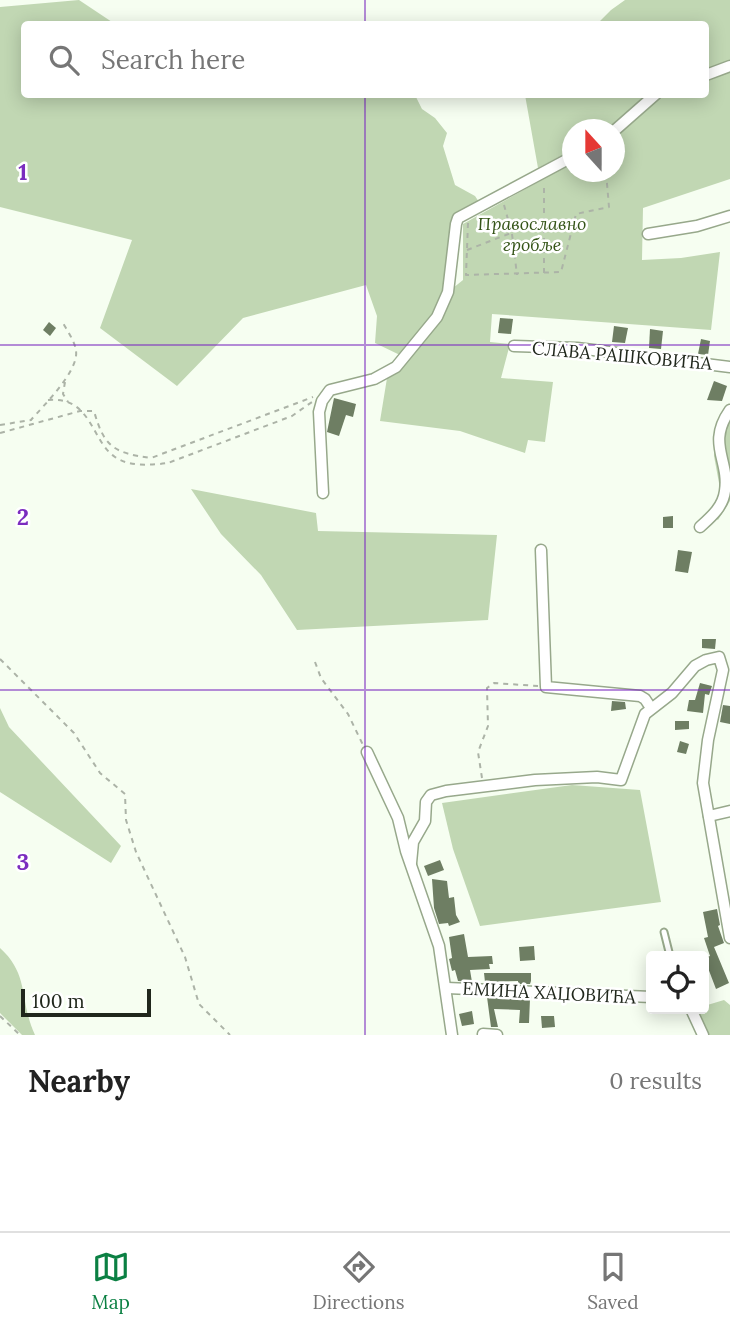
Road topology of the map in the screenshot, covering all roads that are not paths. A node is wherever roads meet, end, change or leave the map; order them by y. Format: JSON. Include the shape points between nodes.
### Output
{"nodes":[{"id":1,"x":730,"y":66,"type":"edge"},
{"id":2,"x":709,"y":74,"type":"edge"},
{"id":3,"x":651,"y":98,"type":"edge"},
{"id":4,"x":625,"y":121,"type":"edge"},
{"id":5,"x":562,"y":162,"type":"edge"},
{"id":6,"x":730,"y":216,"type":"edge"},
{"id":7,"x":648,"y":234,"type":"dead end"},
{"id":8,"x":514,"y":346,"type":"dead end"},
{"id":9,"x":730,"y":367,"type":"edge"},
{"id":10,"x":730,"y":410,"type":"edge"},
{"id":11,"x":730,"y":428,"type":"edge"},
{"id":12,"x":720,"y":433,"type":"junction"},
{"id":13,"x":323,"y":493,"type":"dead end"},
{"id":14,"x":700,"y":527,"type":"dead end"},
{"id":15,"x":541,"y":550,"type":"dead end"},
{"id":16,"x":654,"y":705,"type":"junction"},
{"id":17,"x":367,"y":752,"type":"road end"},
{"id":18,"x":730,"y":811,"type":"edge"},
{"id":19,"x":709,"y":816,"type":"junction"},
{"id":20,"x":411,"y":863,"type":"junction"},
{"id":21,"x":664,"y":932,"type":"dead end"},
{"id":22,"x":730,"y":938,"type":"edge"},
{"id":23,"x":669,"y":951,"type":"edge"},
{"id":24,"x":447,"y":988,"type":"junction"},
{"id":25,"x":646,"y":997,"type":"edge"},
{"id":26,"x":694,"y":1014,"type":"edge"},
{"id":27,"x":452,"y":1035,"type":"edge"},
{"id":28,"x":483,"y":1035,"type":"edge"},
{"id":29,"x":497,"y":1035,"type":"edge"},
{"id":30,"x":704,"y":1035,"type":"edge"}],
"edges":[{"from":1,"to":2,"type":"street"},
{"from":3,"to":4,"type":"street"},
{"from":5,"to":13,"type":"street","via":[[458,218],[448,292],[437,317],[396,367],[374,379],[330,390],[322,401]]},
{"from":6,"to":7,"type":"street"},
{"from":8,"to":9,"type":"street","name":"СЛАВА РАШКОВИЋА","via":[[577,348]]},
{"from":10,"to":12,"type":"street"},
{"from":11,"to":12,"type":"street"},
{"from":12,"to":14,"type":"street","via":[[725,492],[717,512]]},
{"from":15,"to":16,"type":"street","via":[[546,687],[640,696]]},
{"from":16,"to":19,"type":"street","via":[[672,693],[695,666],[720,659],[723,670],[703,775]]},
{"from":16,"to":20,"type":"street","via":[[645,714],[621,780],[597,777],[483,786],[428,798]]},
{"from":17,"to":20,"type":"street","name":"ЕМИНА ХАЏОВИЋА","via":[[398,818]]},
{"from":18,"to":19,"type":"street"},
{"from":19,"to":22,"type":"street"},
{"from":20,"to":24,"type":"street","name":"ЕМИНА ХАЏОВИЋА","via":[[439,946]]},
{"from":21,"to":23,"type":"lane"},
{"from":24,"to":25,"type":"street","name":"ЕМИНА ХАЏОВИЋА"},
{"from":24,"to":27,"type":"street","name":"ЕМИНА ХАЏОВИЋА"},
{"from":26,"to":30,"type":"street"},
{"from":28,"to":29,"type":"street"}]}
